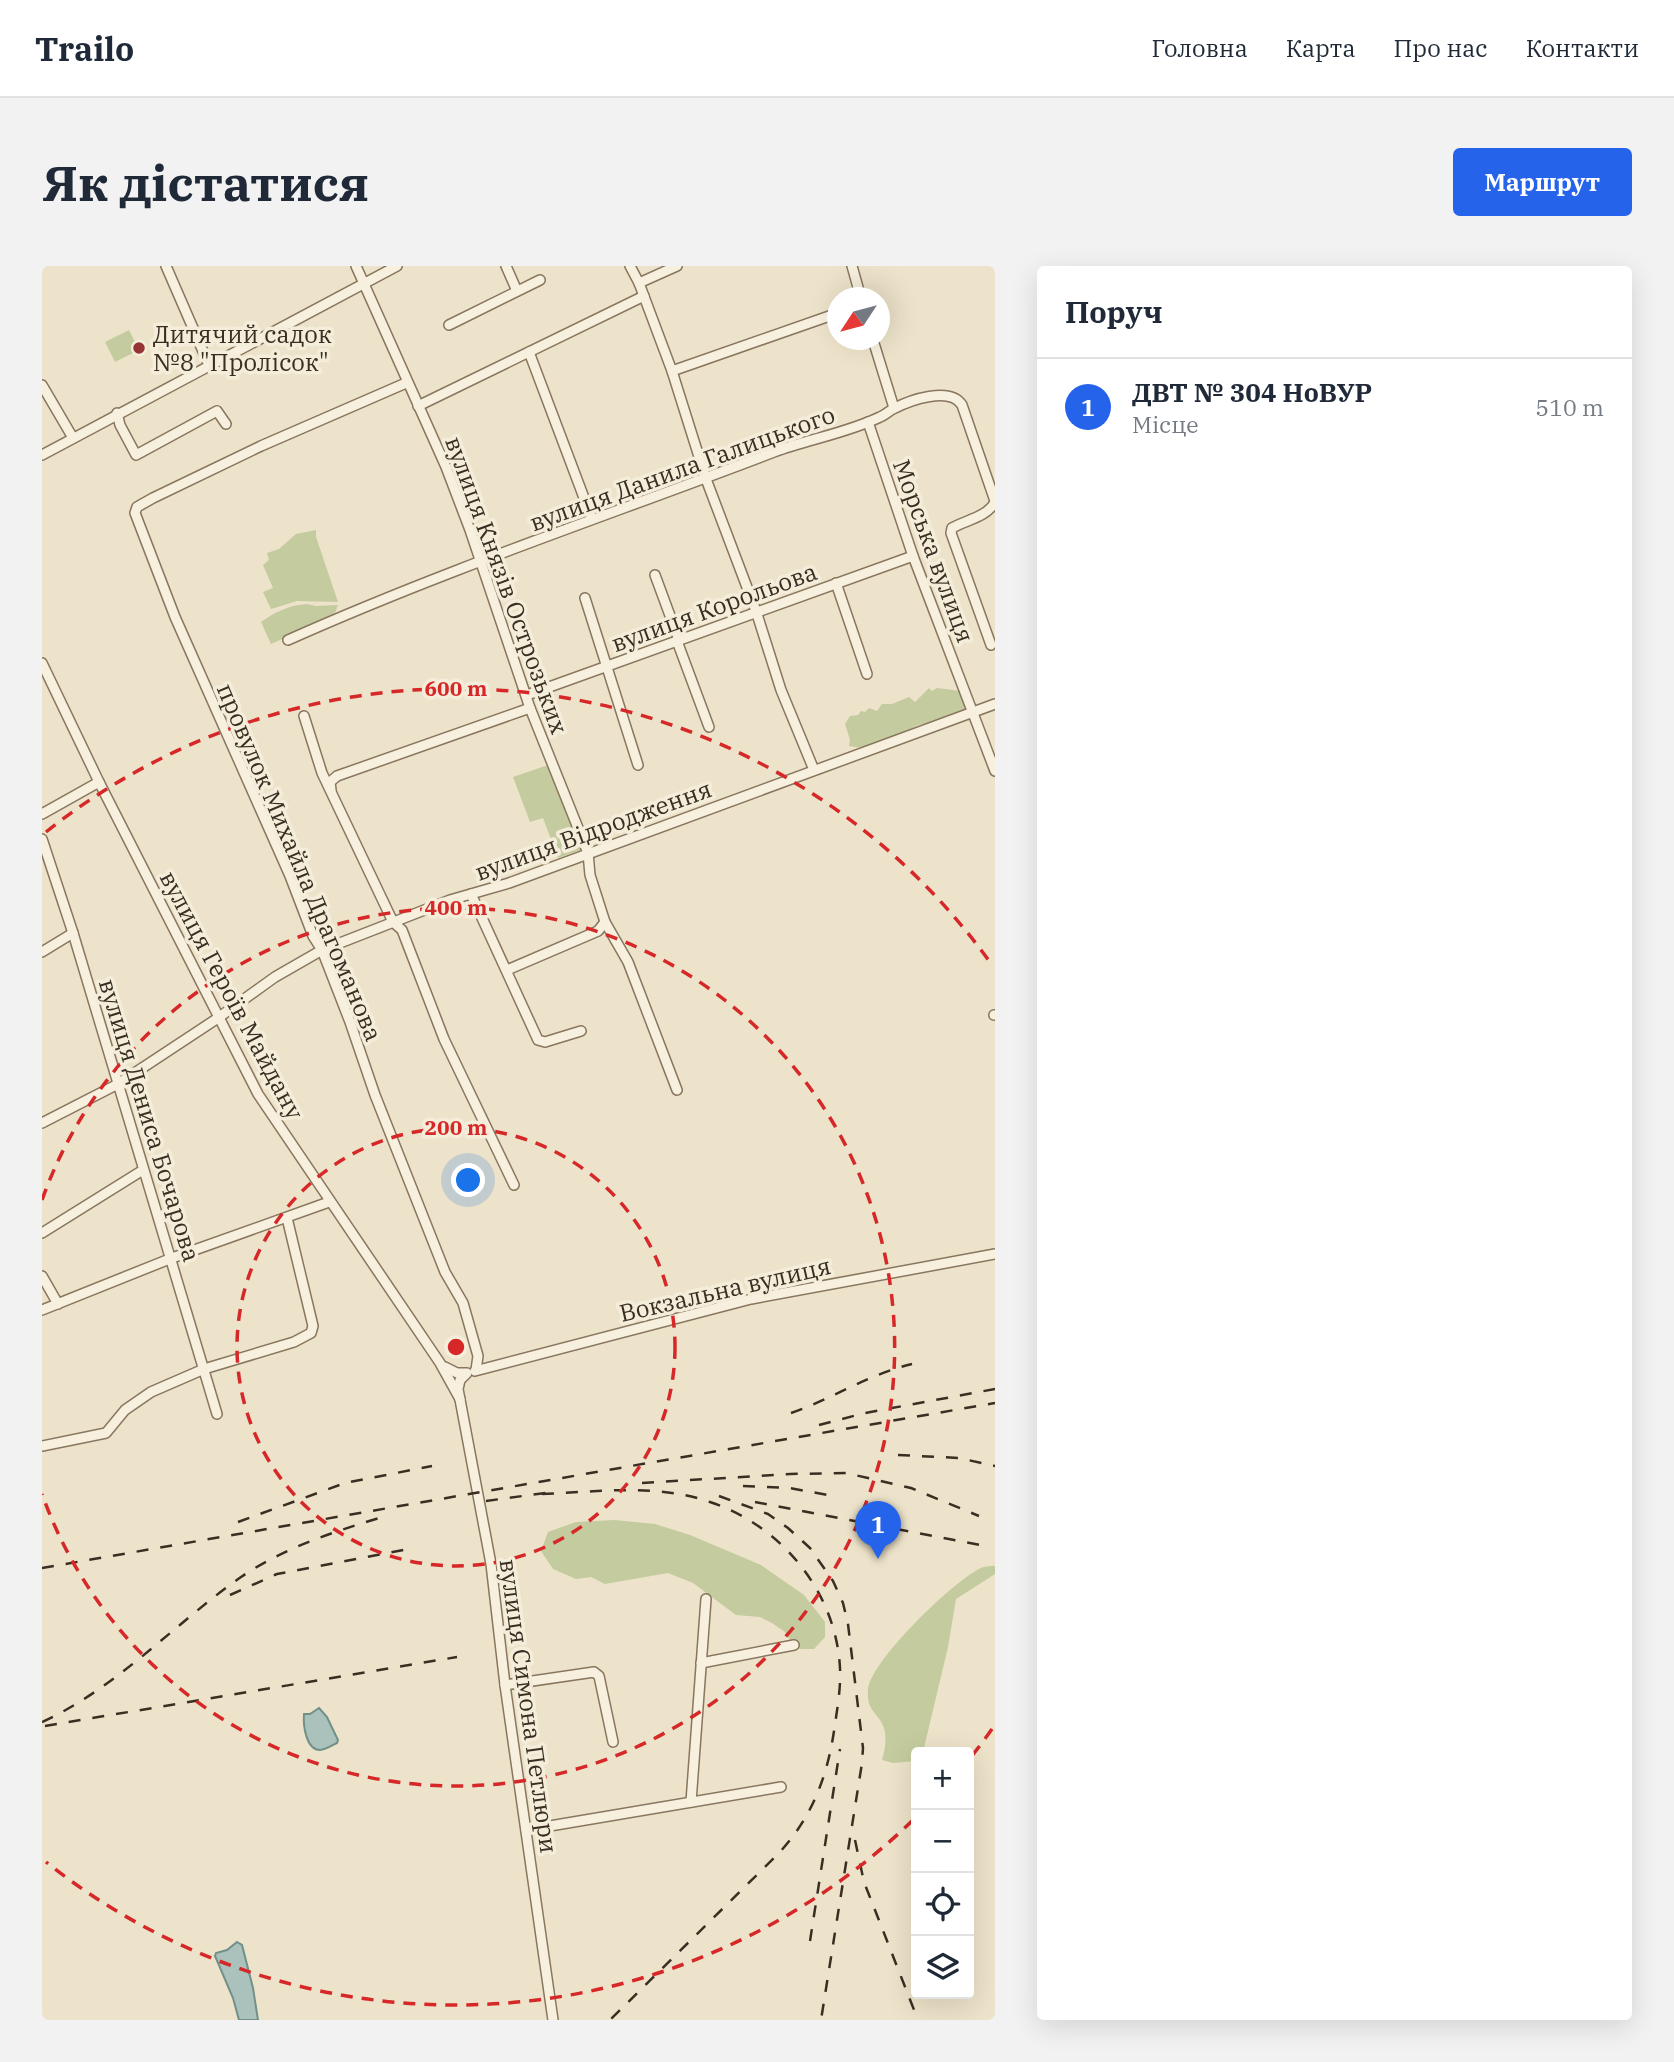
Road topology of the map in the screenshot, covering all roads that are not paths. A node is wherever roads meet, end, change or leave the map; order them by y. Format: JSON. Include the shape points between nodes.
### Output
{"nodes":[{"id":1,"x":166,"y":266,"type":"edge"},
{"id":2,"x":356,"y":266,"type":"edge"},
{"id":3,"x":397,"y":266,"type":"edge"},
{"id":4,"x":506,"y":266,"type":"edge"},
{"id":5,"x":631,"y":266,"type":"edge"},
{"id":6,"x":677,"y":266,"type":"edge"},
{"id":7,"x":852,"y":266,"type":"edge"},
{"id":8,"x":540,"y":280,"type":"dead end"},
{"id":9,"x":639,"y":283,"type":"junction"},
{"id":10,"x":363,"y":284,"type":"junction"},
{"id":11,"x":858,"y":287,"type":"edge"},
{"id":12,"x":517,"y":291,"type":"junction"},
{"id":13,"x":644,"y":296,"type":"junction"},
{"id":14,"x":827,"y":317,"type":"edge"},
{"id":15,"x":449,"y":325,"type":"dead end"},
{"id":16,"x":876,"y":350,"type":"edge"},
{"id":17,"x":530,"y":352,"type":"junction"},
{"id":18,"x":209,"y":365,"type":"junction"},
{"id":19,"x":671,"y":371,"type":"junction"},
{"id":20,"x":406,"y":383,"type":"junction"},
{"id":21,"x":42,"y":385,"type":"edge"},
{"id":22,"x":418,"y":406,"type":"junction"},
{"id":23,"x":894,"y":408,"type":"junction"},
{"id":24,"x":117,"y":413,"type":"junction"},
{"id":25,"x":868,"y":422,"type":"junction"},
{"id":26,"x":226,"y":424,"type":"dead end"},
{"id":27,"x":74,"y":438,"type":"junction"},
{"id":28,"x":42,"y":455,"type":"edge"},
{"id":29,"x":706,"y":479,"type":"junction"},
{"id":30,"x":995,"y":501,"type":"edge"},
{"id":31,"x":592,"y":519,"type":"junction"},
{"id":32,"x":913,"y":556,"type":"junction"},
{"id":33,"x":482,"y":563,"type":"junction"},
{"id":34,"x":655,"y":575,"type":"dead end"},
{"id":35,"x":836,"y":583,"type":"junction"},
{"id":36,"x":585,"y":598,"type":"dead end"},
{"id":37,"x":756,"y":611,"type":"junction"},
{"id":38,"x":288,"y":640,"type":"dead end"},
{"id":39,"x":678,"y":640,"type":"junction"},
{"id":40,"x":991,"y":645,"type":"dead end"},
{"id":41,"x":42,"y":663,"type":"edge"},
{"id":42,"x":608,"y":666,"type":"junction"},
{"id":43,"x":867,"y":674,"type":"dead end"},
{"id":44,"x":527,"y":695,"type":"junction"},
{"id":45,"x":995,"y":704,"type":"edge"},
{"id":46,"x":530,"y":708,"type":"junction"},
{"id":47,"x":973,"y":711,"type":"junction"},
{"id":48,"x":304,"y":716,"type":"dead end"},
{"id":49,"x":709,"y":727,"type":"dead end"},
{"id":50,"x":638,"y":765,"type":"dead end"},
{"id":51,"x":814,"y":770,"type":"junction"},
{"id":52,"x":995,"y":771,"type":"edge"},
{"id":53,"x":99,"y":782,"type":"junction"},
{"id":54,"x":331,"y":792,"type":"junction"},
{"id":55,"x":42,"y":814,"type":"edge"},
{"id":56,"x":42,"y":839,"type":"edge"},
{"id":57,"x":588,"y":853,"type":"junction"},
{"id":58,"x":471,"y":894,"type":"junction"},
{"id":59,"x":393,"y":922,"type":"junction"},
{"id":60,"x":605,"y":922,"type":"junction"},
{"id":61,"x":73,"y":933,"type":"junction"},
{"id":62,"x":321,"y":950,"type":"junction"},
{"id":63,"x":42,"y":952,"type":"edge"},
{"id":64,"x":507,"y":970,"type":"junction"},
{"id":65,"x":218,"y":1018,"type":"junction"},
{"id":66,"x":581,"y":1031,"type":"dead end"},
{"id":67,"x":118,"y":1084,"type":"junction"},
{"id":68,"x":677,"y":1090,"type":"dead end"},
{"id":69,"x":42,"y":1124,"type":"edge"},
{"id":70,"x":143,"y":1170,"type":"junction"},
{"id":71,"x":514,"y":1185,"type":"dead end"},
{"id":72,"x":329,"y":1202,"type":"junction"},
{"id":73,"x":287,"y":1218,"type":"junction"},
{"id":74,"x":42,"y":1233,"type":"edge"},
{"id":75,"x":995,"y":1254,"type":"edge"},
{"id":76,"x":172,"y":1258,"type":"junction"},
{"id":77,"x":42,"y":1276,"type":"edge"},
{"id":78,"x":58,"y":1304,"type":"junction"},
{"id":79,"x":42,"y":1310,"type":"edge"},
{"id":80,"x":440,"y":1363,"type":"junction"},
{"id":81,"x":204,"y":1370,"type":"junction"},
{"id":82,"x":472,"y":1372,"type":"junction"},
{"id":83,"x":460,"y":1399,"type":"junction"},
{"id":84,"x":217,"y":1414,"type":"dead end"},
{"id":85,"x":42,"y":1446,"type":"edge"},
{"id":86,"x":706,"y":1599,"type":"dead end"},
{"id":87,"x":794,"y":1645,"type":"dead end"},
{"id":88,"x":701,"y":1663,"type":"junction"},
{"id":89,"x":505,"y":1685,"type":"junction"},
{"id":90,"x":613,"y":1742,"type":"dead end"},
{"id":91,"x":781,"y":1787,"type":"dead end"},
{"id":92,"x":691,"y":1802,"type":"junction"},
{"id":93,"x":526,"y":1830,"type":"junction"},
{"id":94,"x":553,"y":2020,"type":"edge"}],
"edges":[{"from":1,"to":18,"type":"street"},
{"from":2,"to":10,"type":"street","name":"вулиця Князів Острозьких"},
{"from":3,"to":10,"type":"street"},
{"from":4,"to":12,"type":"street"},
{"from":5,"to":9,"type":"street"},
{"from":6,"to":9,"type":"street"},
{"from":7,"to":11,"type":"street"},
{"from":8,"to":12,"type":"street"},
{"from":9,"to":13,"type":"street"},
{"from":10,"to":18,"type":"street"},
{"from":10,"to":20,"type":"street","name":"вулиця Князів Острозьких"},
{"from":12,"to":15,"type":"street"},
{"from":13,"to":17,"type":"street"},
{"from":13,"to":19,"type":"street"},
{"from":14,"to":19,"type":"street"},
{"from":16,"to":23,"type":"street"},
{"from":17,"to":22,"type":"street"},
{"from":17,"to":31,"type":"street"},
{"from":18,"to":24,"type":"street"},
{"from":19,"to":29,"type":"street"},
{"from":20,"to":22,"type":"street","name":"вулиця Князів Острозьких"},
{"from":20,"to":62,"type":"street","name":"провулок Михайла Драгоманова","via":[[261,446],[137,507],[135,513],[175,617]]},
{"from":21,"to":27,"type":"street"},
{"from":22,"to":33,"type":"street","name":"вулиця Князів Острозьких"},
{"from":23,"to":25,"type":"street","name":"вулиця Данила Галицького"},
{"from":23,"to":30,"type":"street","name":"вулиця Данила Галицького","via":[[935,396],[958,399]]},
{"from":24,"to":26,"type":"street","via":[[136,455],[217,411]]},
{"from":24,"to":27,"type":"street"},
{"from":25,"to":29,"type":"street","name":"вулиця Данила Галицького"},
{"from":25,"to":32,"type":"street","name":"Морська вулиця"},
{"from":27,"to":28,"type":"street"},
{"from":29,"to":31,"type":"street","name":"вулиця Данила Галицького"},
{"from":29,"to":37,"type":"street"},
{"from":30,"to":40,"type":"street","via":[[987,513],[962,522],[951,533]]},
{"from":31,"to":33,"type":"street","name":"вулиця Данила Галицького"},
{"from":32,"to":35,"type":"street","name":"вулиця Корольова"},
{"from":32,"to":47,"type":"street","name":"Морська вулиця"},
{"from":33,"to":38,"type":"street","name":"вулиця Данила Галицького"},
{"from":33,"to":44,"type":"street","name":"вулиця Князів Острозьких"},
{"from":34,"to":39,"type":"street"},
{"from":35,"to":37,"type":"street","name":"вулиця Корольова"},
{"from":35,"to":43,"type":"street"},
{"from":36,"to":42,"type":"street"},
{"from":37,"to":39,"type":"street","name":"вулиця Корольова"},
{"from":37,"to":51,"type":"street","via":[[781,690]]},
{"from":39,"to":42,"type":"street","name":"вулиця Корольова"},
{"from":39,"to":49,"type":"street"},
{"from":41,"to":53,"type":"street","name":"вулиця Героїв Майдану"},
{"from":42,"to":44,"type":"street","name":"вулиця Корольова"},
{"from":42,"to":50,"type":"street"},
{"from":44,"to":46,"type":"street","name":"вулиця Князів Острозьких"},
{"from":45,"to":47,"type":"street","name":"вулиця Відродження"},
{"from":46,"to":54,"type":"street","via":[[337,776],[330,782]]},
{"from":46,"to":57,"type":"street","name":"вулиця Князів Острозьких"},
{"from":47,"to":51,"type":"street","name":"вулиця Відродження"},
{"from":47,"to":52,"type":"street","name":"Морська вулиця"},
{"from":48,"to":54,"type":"street"},
{"from":51,"to":57,"type":"street","name":"вулиця Відродження"},
{"from":53,"to":55,"type":"street"},
{"from":53,"to":65,"type":"street","name":"вулиця Героїв Майдану"},
{"from":54,"to":59,"type":"street"},
{"from":56,"to":61,"type":"street","name":"вулиця Дениса Бочарова"},
{"from":57,"to":58,"type":"street","name":"вулиця Відродження"},
{"from":57,"to":60,"type":"street","name":"вулиця Князів Острозьких"},
{"from":58,"to":59,"type":"street","name":"вулиця Відродження"},
{"from":58,"to":64,"type":"street"},
{"from":59,"to":62,"type":"street","name":"вулиця Відродження"},
{"from":59,"to":71,"type":"street","via":[[402,930],[444,1039]]},
{"from":60,"to":64,"type":"street","via":[[598,931]]},
{"from":60,"to":68,"type":"street","name":"вулиця Князів Острозьких","via":[[628,962]]},
{"from":61,"to":63,"type":"street"},
{"from":61,"to":67,"type":"street","name":"вулиця Дениса Бочарова"},
{"from":62,"to":65,"type":"street","name":"вулиця Відродження"},
{"from":62,"to":82,"type":"street","name":"провулок Михайла Драгоманова","via":[[444,1272],[468,1315],[478,1356]]},
{"from":64,"to":66,"type":"street","via":[[538,1040]]},
{"from":65,"to":67,"type":"street","name":"вулиця Відродження"},
{"from":65,"to":72,"type":"street","name":"вулиця Героїв Майдану","via":[[258,1094]]},
{"from":67,"to":69,"type":"street","name":"вулиця Відродження"},
{"from":67,"to":70,"type":"street","name":"вулиця Дениса Бочарова"},
{"from":70,"to":74,"type":"street"},
{"from":70,"to":76,"type":"street","name":"вулиця Дениса Бочарова"},
{"from":72,"to":73,"type":"street"},
{"from":72,"to":80,"type":"street","name":"вулиця Героїв Майдану"},
{"from":73,"to":76,"type":"street"},
{"from":73,"to":81,"type":"street","via":[[311,1333]]},
{"from":75,"to":82,"type":"street","name":"Вокзальна вулиця","via":[[751,1299]]},
{"from":76,"to":78,"type":"street"},
{"from":76,"to":81,"type":"street","name":"вулиця Дениса Бочарова"},
{"from":77,"to":78,"type":"street"},
{"from":78,"to":79,"type":"street"},
{"from":80,"to":82,"type":"street","via":[[457,1373]]},
{"from":80,"to":83,"type":"street","name":"вулиця Героїв Майдану"},
{"from":81,"to":84,"type":"street","name":"вулиця Дениса Бочарова"},
{"from":81,"to":85,"type":"street","via":[[151,1392],[125,1410],[106,1433]]},
{"from":82,"to":83,"type":"street","name":"провулок Михайла Драгоманова","via":[[460,1380]]},
{"from":83,"to":89,"type":"street","name":"вулиця Симона Петлюри","via":[[491,1564]]},
{"from":86,"to":88,"type":"street"},
{"from":87,"to":88,"type":"street"},
{"from":88,"to":92,"type":"street"},
{"from":89,"to":90,"type":"street","via":[[594,1672],[599,1676]]},
{"from":89,"to":93,"type":"street","name":"вулиця Симона Петлюри"},
{"from":91,"to":92,"type":"street"},
{"from":92,"to":93,"type":"street"},
{"from":93,"to":94,"type":"street","name":"вулиця Симона Петлюри"}]}
